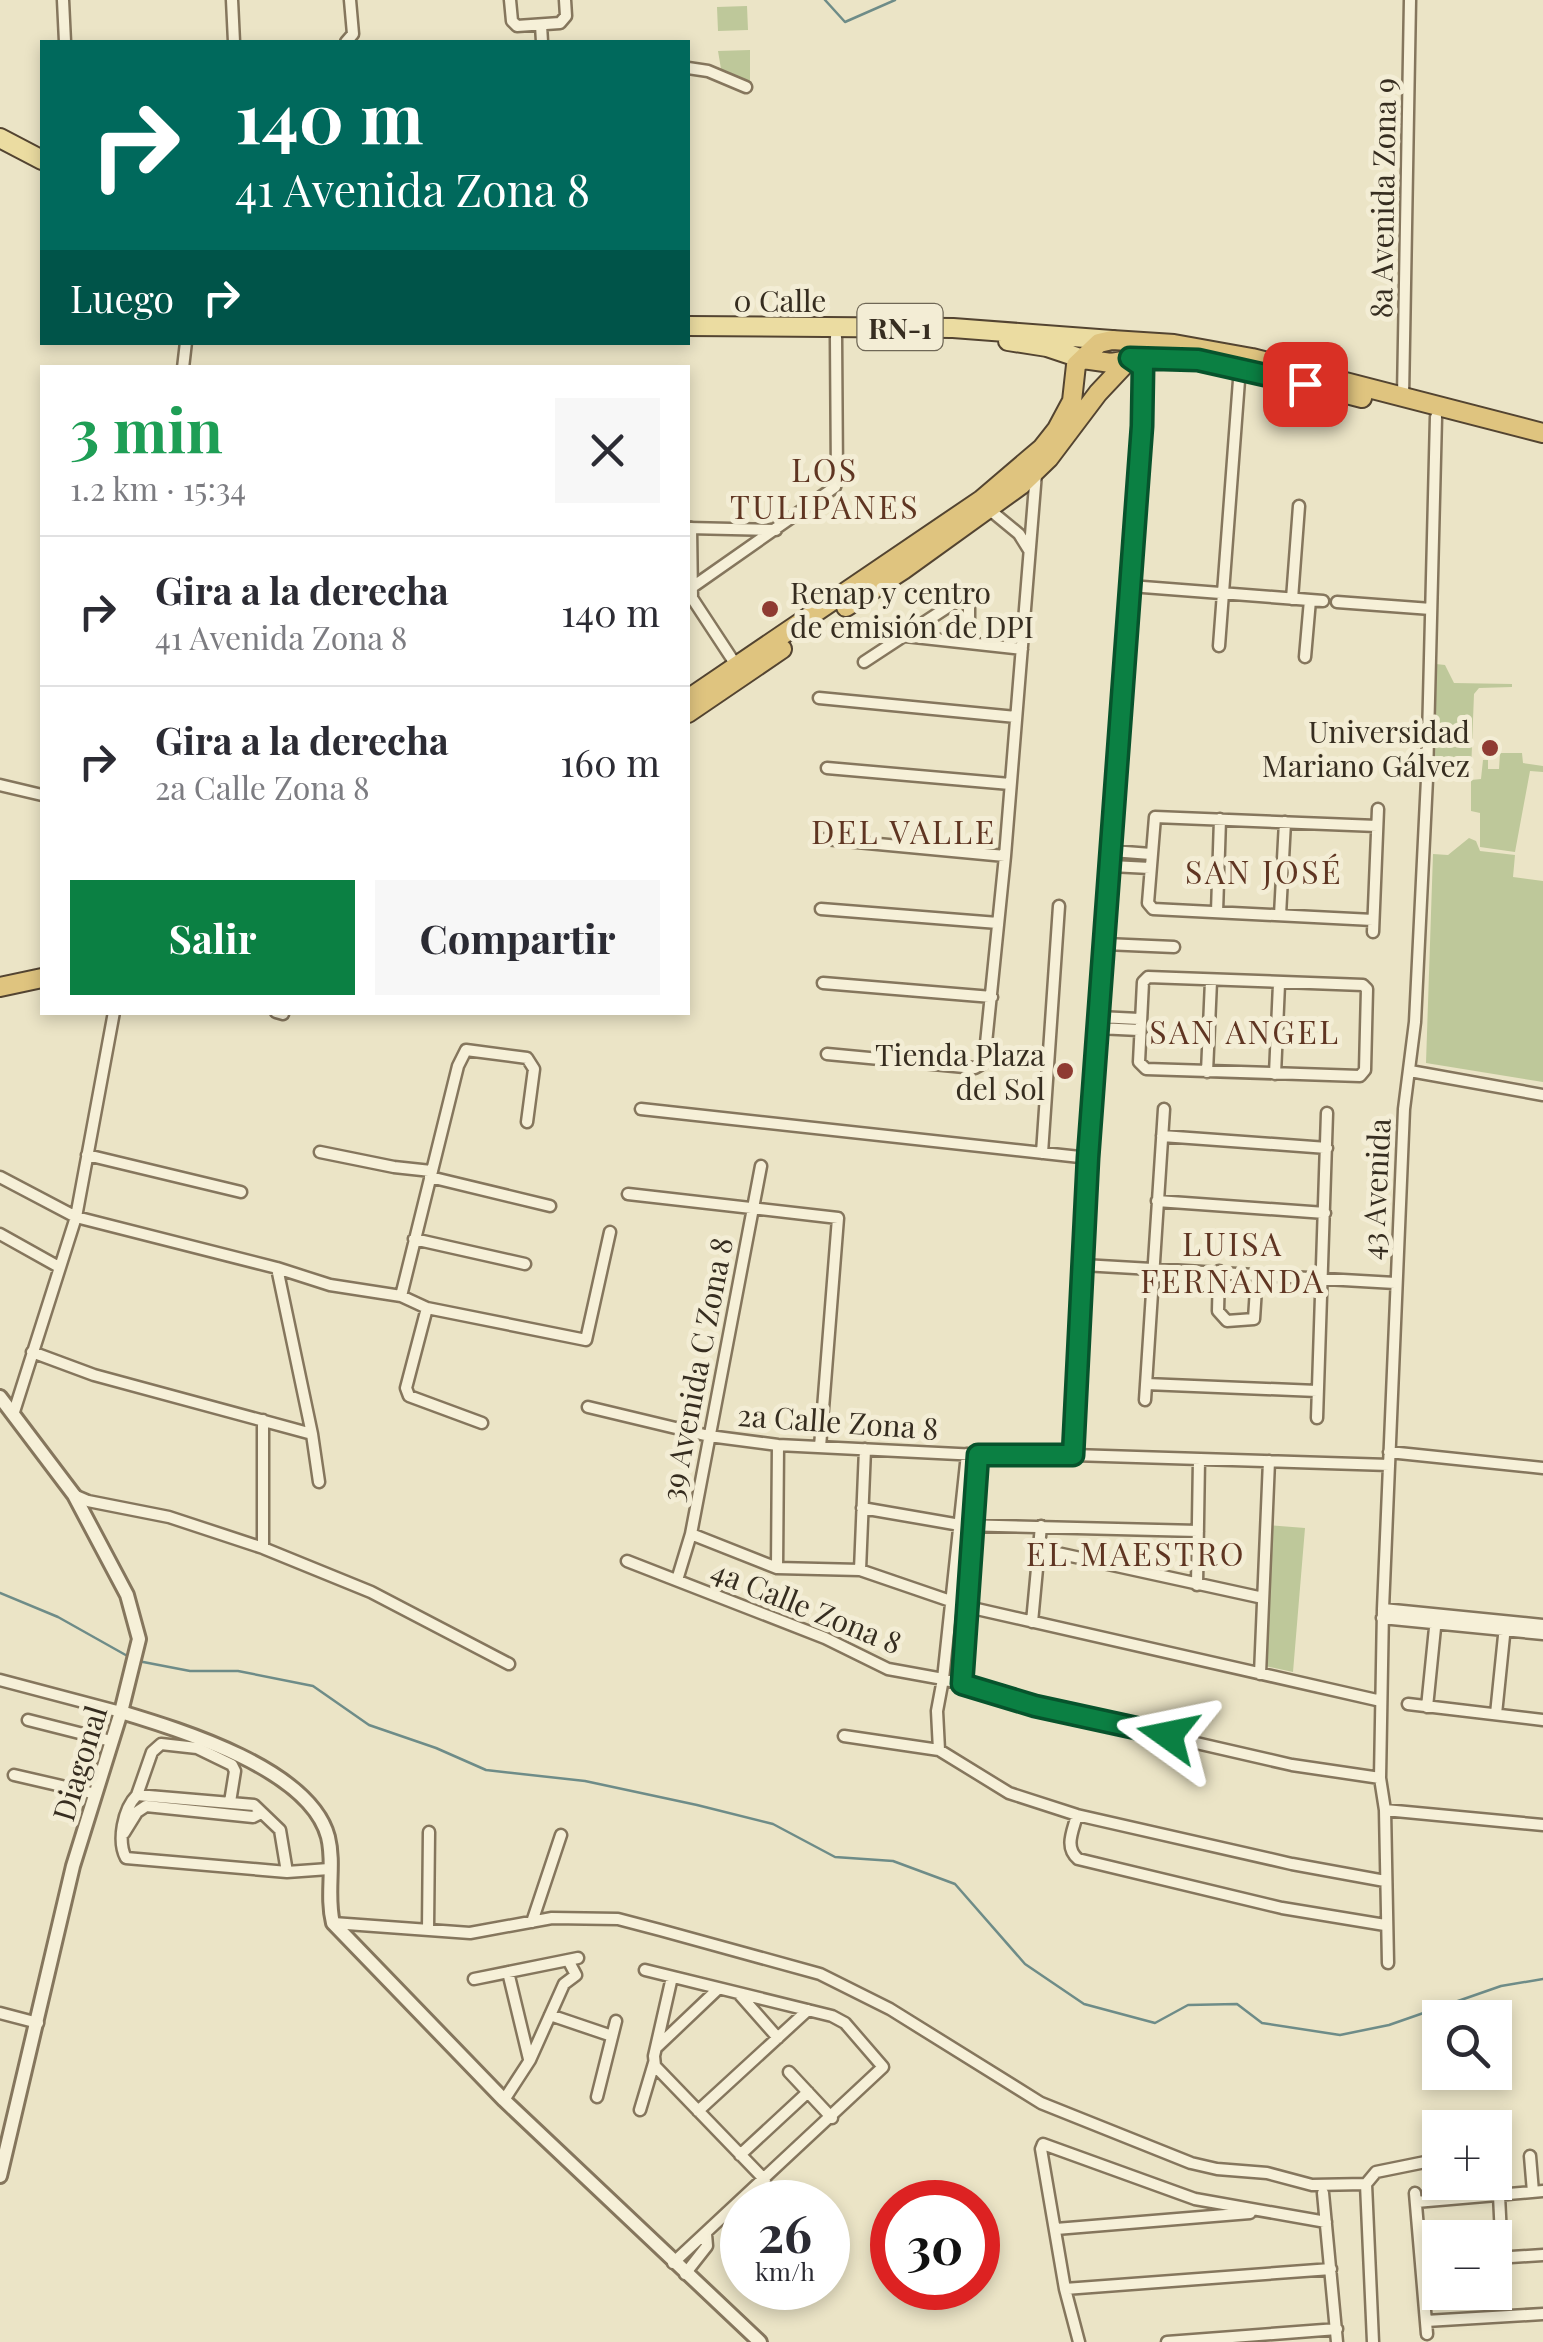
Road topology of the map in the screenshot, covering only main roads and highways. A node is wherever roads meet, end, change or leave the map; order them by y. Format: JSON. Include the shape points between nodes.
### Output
{"nodes":[{"id":1,"x":0,"y":128,"type":"edge"},
{"id":2,"x":0,"y":138,"type":"edge"},
{"id":3,"x":40,"y":147,"type":"edge"},
{"id":4,"x":40,"y":159,"type":"edge"},
{"id":5,"x":690,"y":326,"type":"edge"},
{"id":6,"x":690,"y":335,"type":"edge"},
{"id":7,"x":1125,"y":355,"type":"junction"},
{"id":8,"x":1083,"y":358,"type":"junction"},
{"id":9,"x":1543,"y":432,"type":"edge"},
{"id":10,"x":1543,"y":444,"type":"edge"},
{"id":11,"x":985,"y":505,"type":"junction"},
{"id":12,"x":690,"y":698,"type":"edge"},
{"id":13,"x":690,"y":712,"type":"edge"},
{"id":14,"x":40,"y":968,"type":"edge"},
{"id":15,"x":0,"y":976,"type":"edge"},
{"id":16,"x":40,"y":978,"type":"edge"},
{"id":17,"x":0,"y":987,"type":"edge"}],
"edges":[{"from":1,"to":3,"type":"main road"},
{"from":2,"to":4,"type":"main road"},
{"from":5,"to":7,"type":"main road","name":"0 Calle","number":"RN-1","via":[[953,328]]},
{"from":6,"to":8,"type":"main road","name":"0 Calle","number":"RN-1","via":[[1020,342]]},
{"from":7,"to":8,"type":"highway","number":"RN-1","via":[[1111,363]]},
{"from":7,"to":8,"type":"highway","via":[[1100,343]]},
{"from":7,"to":9,"type":"highway","number":"RN-1","via":[[1174,344],[1235,354]]},
{"from":7,"to":10,"type":"highway","number":"RN-1","via":[[1240,367]]},
{"from":7,"to":11,"type":"highway","via":[[1036,472]]},
{"from":8,"to":11,"type":"highway","via":[[1057,429]]},
{"from":11,"to":12,"type":"highway"},
{"from":11,"to":13,"type":"highway"},
{"from":14,"to":15,"type":"highway"},
{"from":16,"to":17,"type":"highway"}]}
